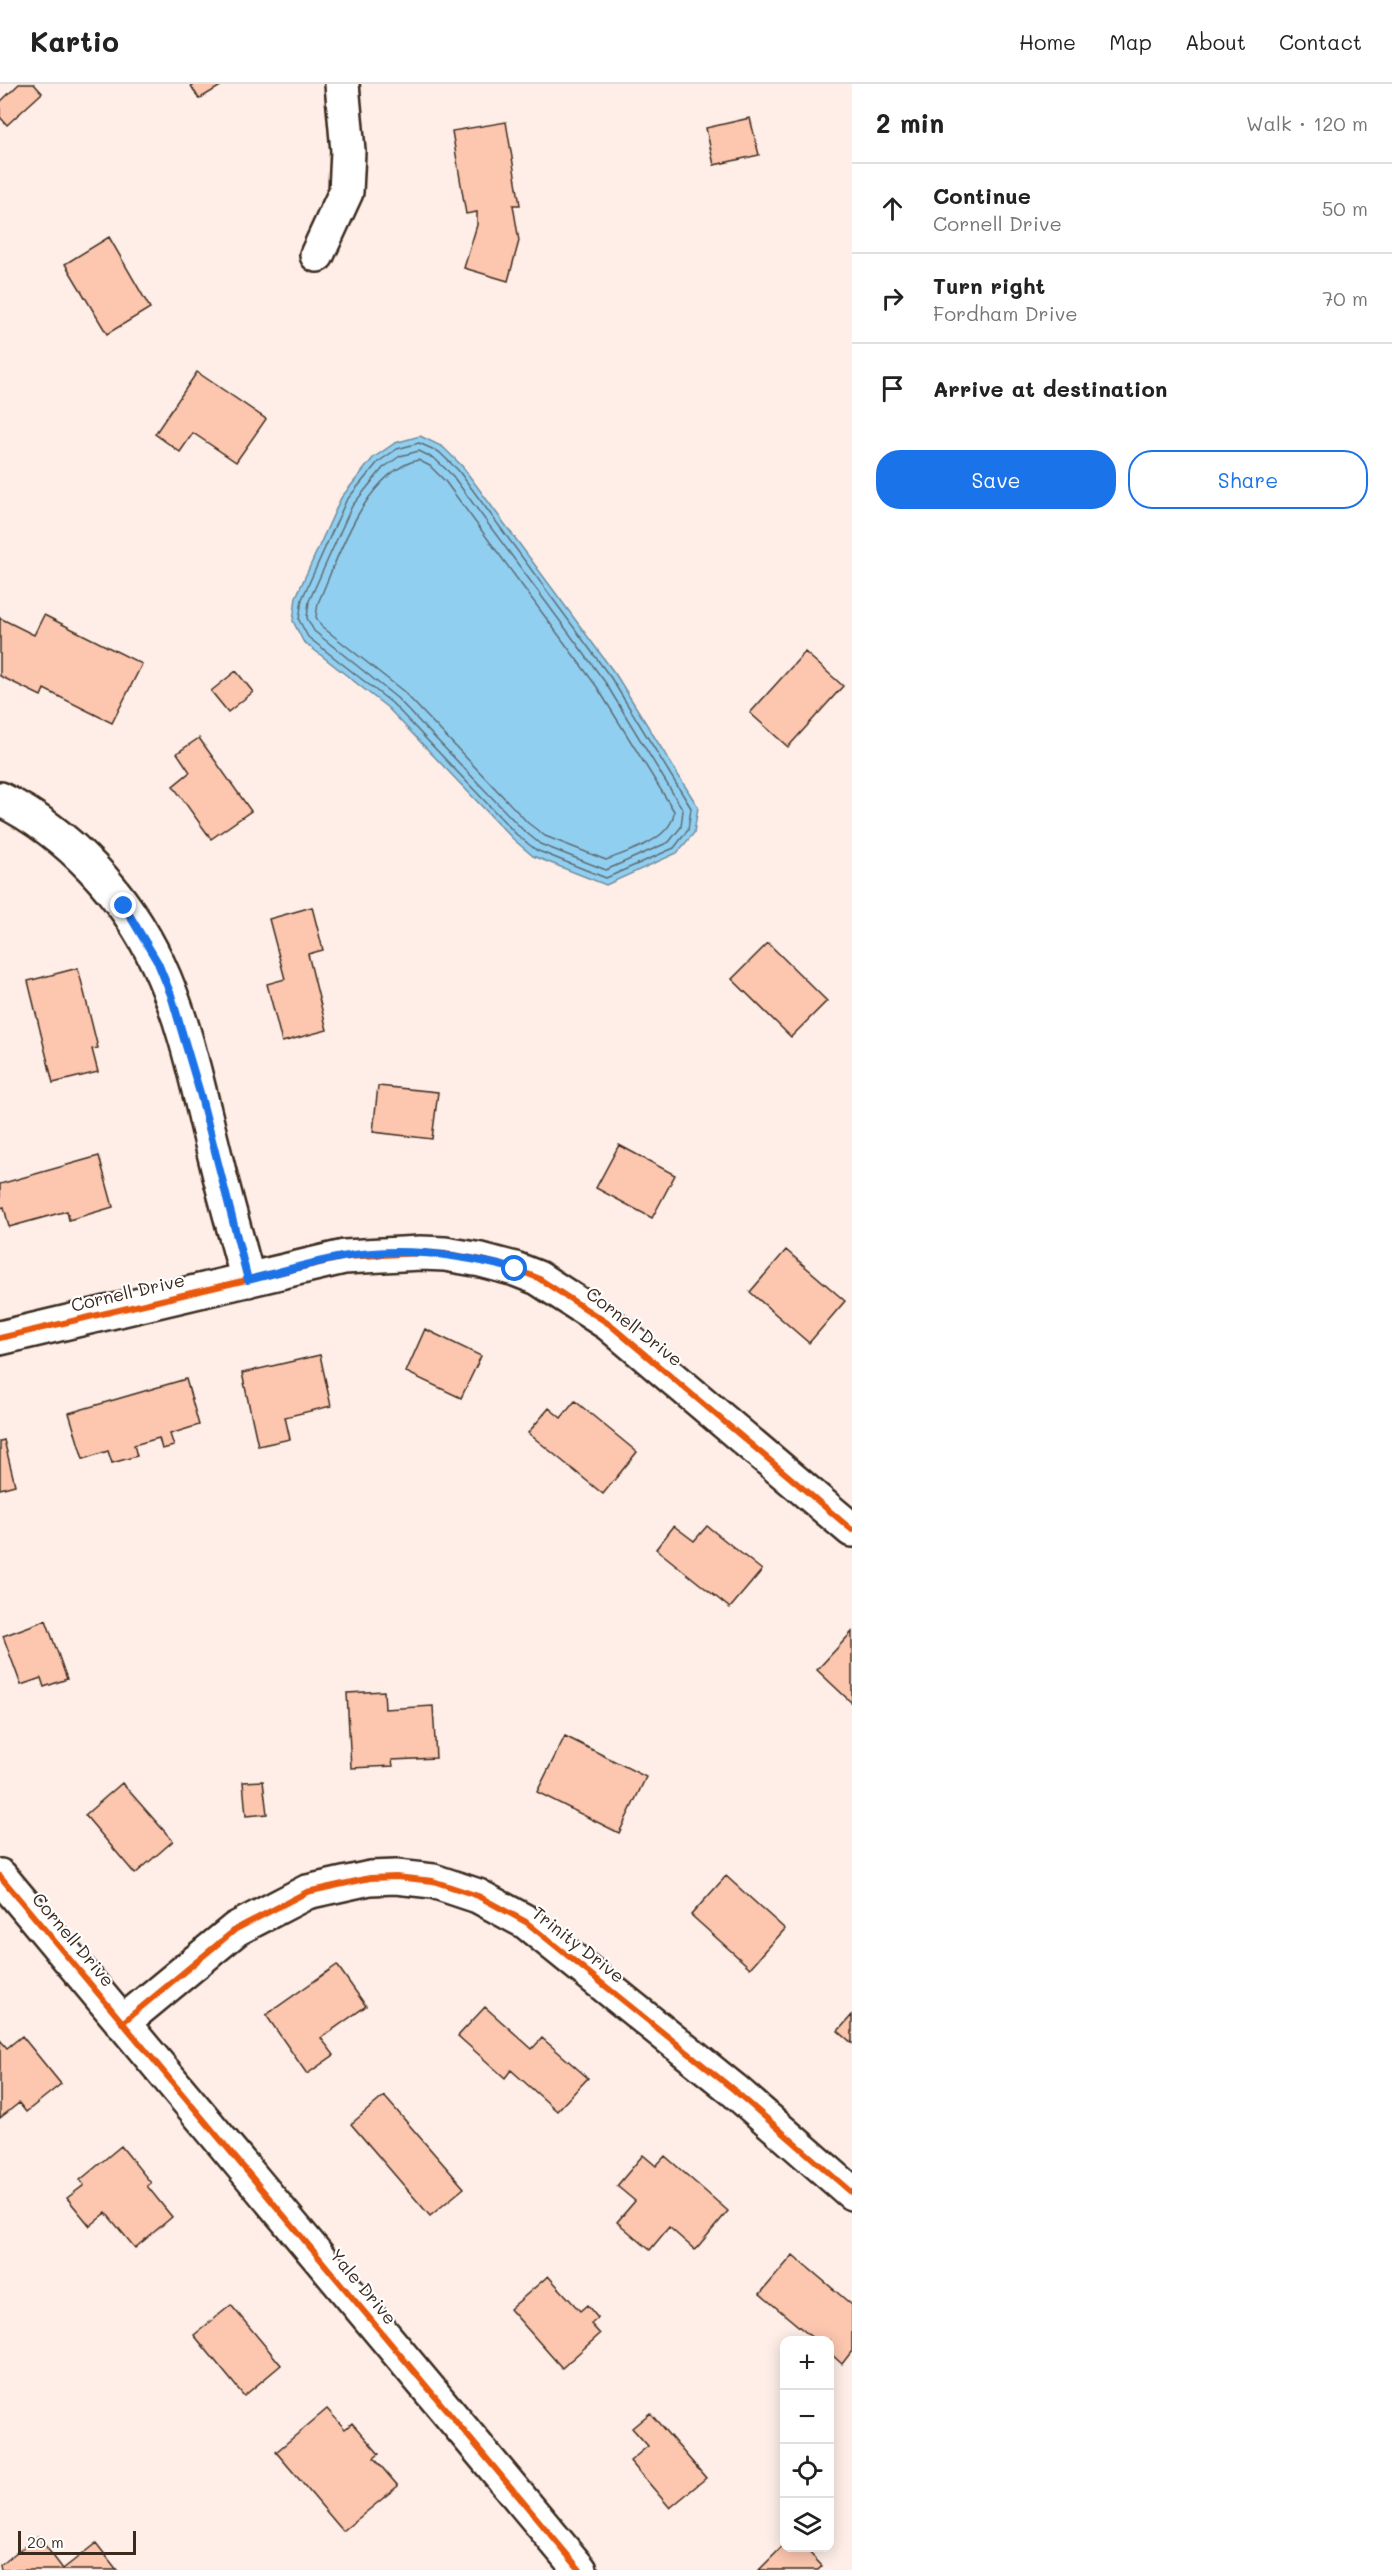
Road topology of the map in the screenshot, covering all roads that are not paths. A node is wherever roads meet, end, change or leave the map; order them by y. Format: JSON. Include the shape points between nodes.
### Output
{"nodes":[{"id":1,"x":342,"y":84,"type":"edge"},
{"id":2,"x":317,"y":255,"type":"dead end"},
{"id":3,"x":0,"y":799,"type":"edge"},
{"id":4,"x":248,"y":1280,"type":"junction"},
{"id":5,"x":0,"y":1338,"type":"edge"},
{"id":6,"x":852,"y":1530,"type":"edge"},
{"id":7,"x":0,"y":1876,"type":"edge"},
{"id":8,"x":122,"y":2023,"type":"junction"},
{"id":9,"x":852,"y":2193,"type":"edge"},
{"id":10,"x":580,"y":2570,"type":"edge"}],
"edges":[{"from":1,"to":2,"type":"street","via":[[348,151],[346,192]]},
{"from":3,"to":4,"type":"street","via":[[22,810],[79,853],[124,906],[158,963],[200,1093]]},
{"from":4,"to":5,"type":"street","name":"Cornell Drive"},
{"from":4,"to":6,"type":"street","name":"Cornell Drive","via":[[344,1257],[403,1253],[481,1260],[538,1278],[609,1324]]},
{"from":7,"to":8,"type":"street","name":"Cornell Drive"},
{"from":8,"to":9,"type":"street","name":"Trinity Drive","via":[[236,1929],[308,1892],[370,1878],[433,1881],[478,1896],[526,1922],[734,2090]]},
{"from":8,"to":10,"type":"street","name":"Yale Drive"}]}
